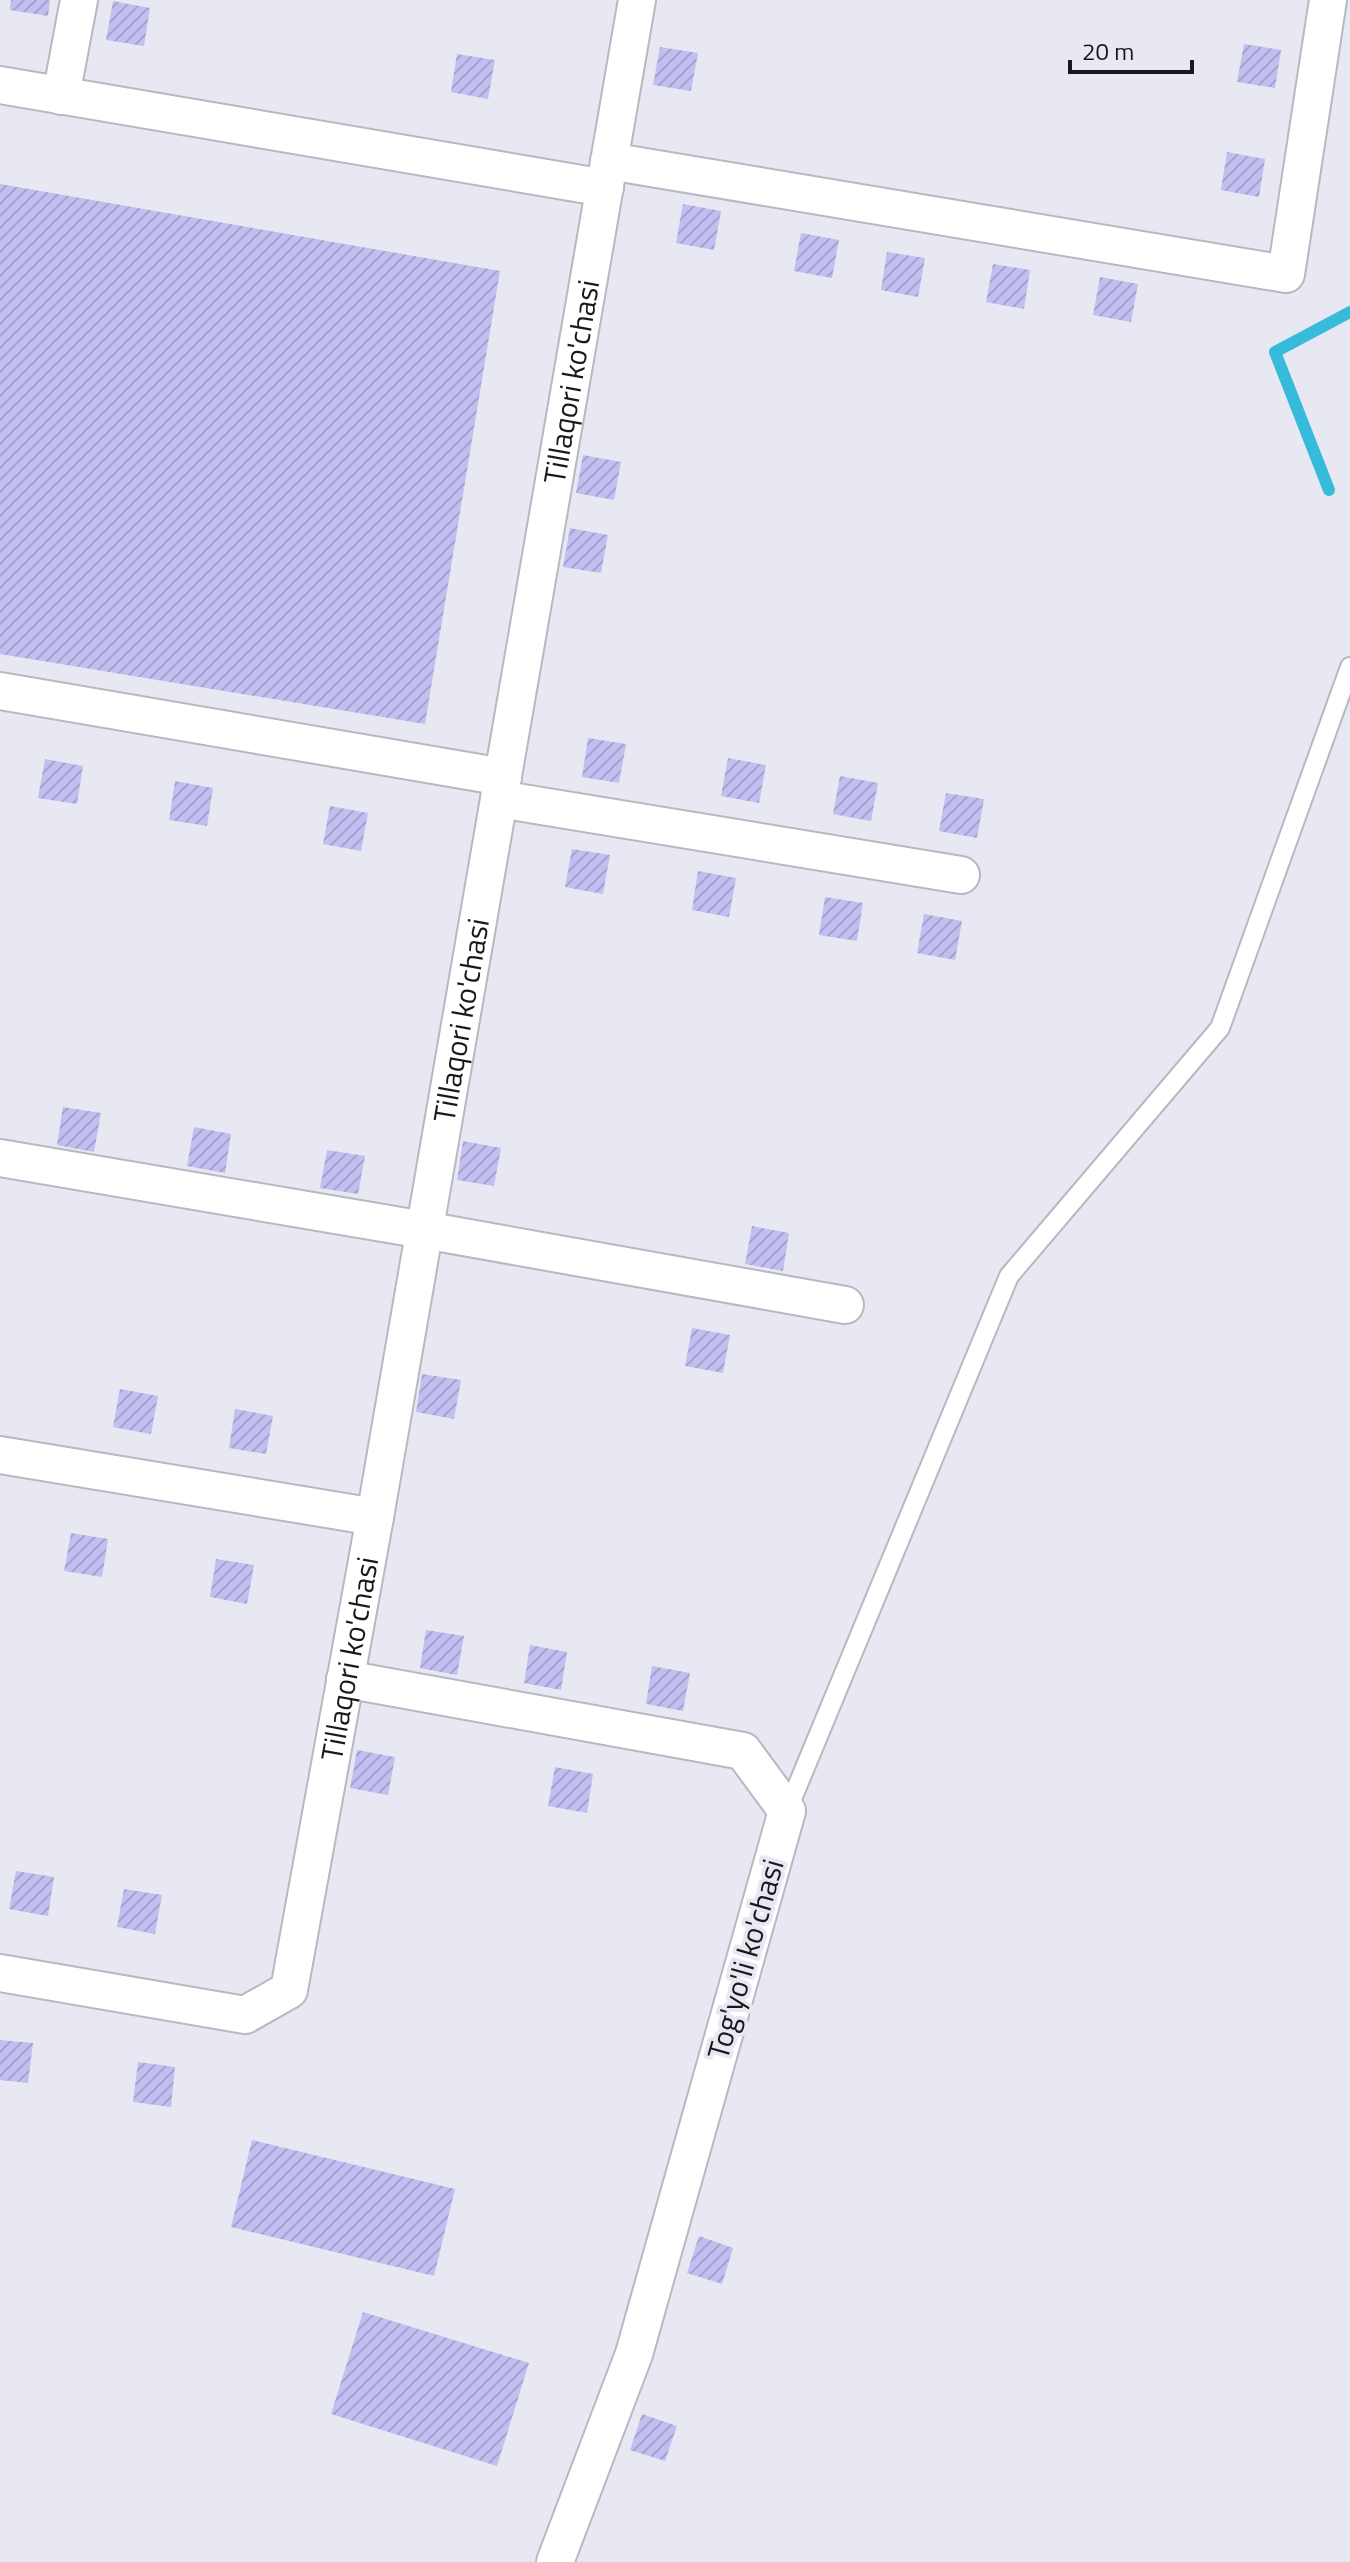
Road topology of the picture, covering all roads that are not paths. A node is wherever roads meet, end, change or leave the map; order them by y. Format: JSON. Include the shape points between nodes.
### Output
{"nodes":[{"id":1,"x":79,"y":0,"type":"edge"},
{"id":2,"x":637,"y":0,"type":"edge"},
{"id":3,"x":1328,"y":0,"type":"edge"},
{"id":4,"x":0,"y":85,"type":"edge"},
{"id":5,"x":61,"y":96,"type":"junction"},
{"id":6,"x":607,"y":175,"type":"junction"},
{"id":7,"x":1350,"y":667,"type":"edge"},
{"id":8,"x":0,"y":691,"type":"edge"},
{"id":9,"x":501,"y":788,"type":"junction"},
{"id":10,"x":961,"y":875,"type":"dead end"},
{"id":11,"x":0,"y":1158,"type":"edge"},
{"id":12,"x":424,"y":1230,"type":"junction"},
{"id":13,"x":845,"y":1305,"type":"dead end"},
{"id":14,"x":0,"y":1455,"type":"edge"},
{"id":15,"x":375,"y":1517,"type":"junction"},
{"id":16,"x":345,"y":1679,"type":"junction"},
{"id":17,"x":787,"y":1811,"type":"junction"},
{"id":18,"x":0,"y":1973,"type":"edge"},
{"id":19,"x":555,"y":2562,"type":"edge"}],
"edges":[{"from":1,"to":5,"type":"street"},
{"from":2,"to":6,"type":"street","name":"Tillaqori ko'chasi"},
{"from":3,"to":6,"type":"street","via":[[1286,274]]},
{"from":4,"to":5,"type":"street"},
{"from":5,"to":6,"type":"street"},
{"from":6,"to":9,"type":"street","name":"Tillaqori ko'chasi"},
{"from":7,"to":17,"type":"lane","via":[[1220,1028],[1009,1276]]},
{"from":8,"to":9,"type":"street"},
{"from":9,"to":10,"type":"street"},
{"from":9,"to":12,"type":"street","name":"Tillaqori ko'chasi"},
{"from":11,"to":12,"type":"street"},
{"from":12,"to":13,"type":"street"},
{"from":12,"to":15,"type":"street","name":"Tillaqori ko'chasi"},
{"from":14,"to":15,"type":"street"},
{"from":15,"to":16,"type":"street","name":"Tillaqori ko'chasi"},
{"from":16,"to":17,"type":"street","via":[[743,1751]]},
{"from":16,"to":18,"type":"street","name":"Tillaqori ko'chasi","via":[[289,1990],[245,2015]]},
{"from":17,"to":19,"type":"street","name":"Tog'yo'li ko'chasi","via":[[634,2354]]}]}
